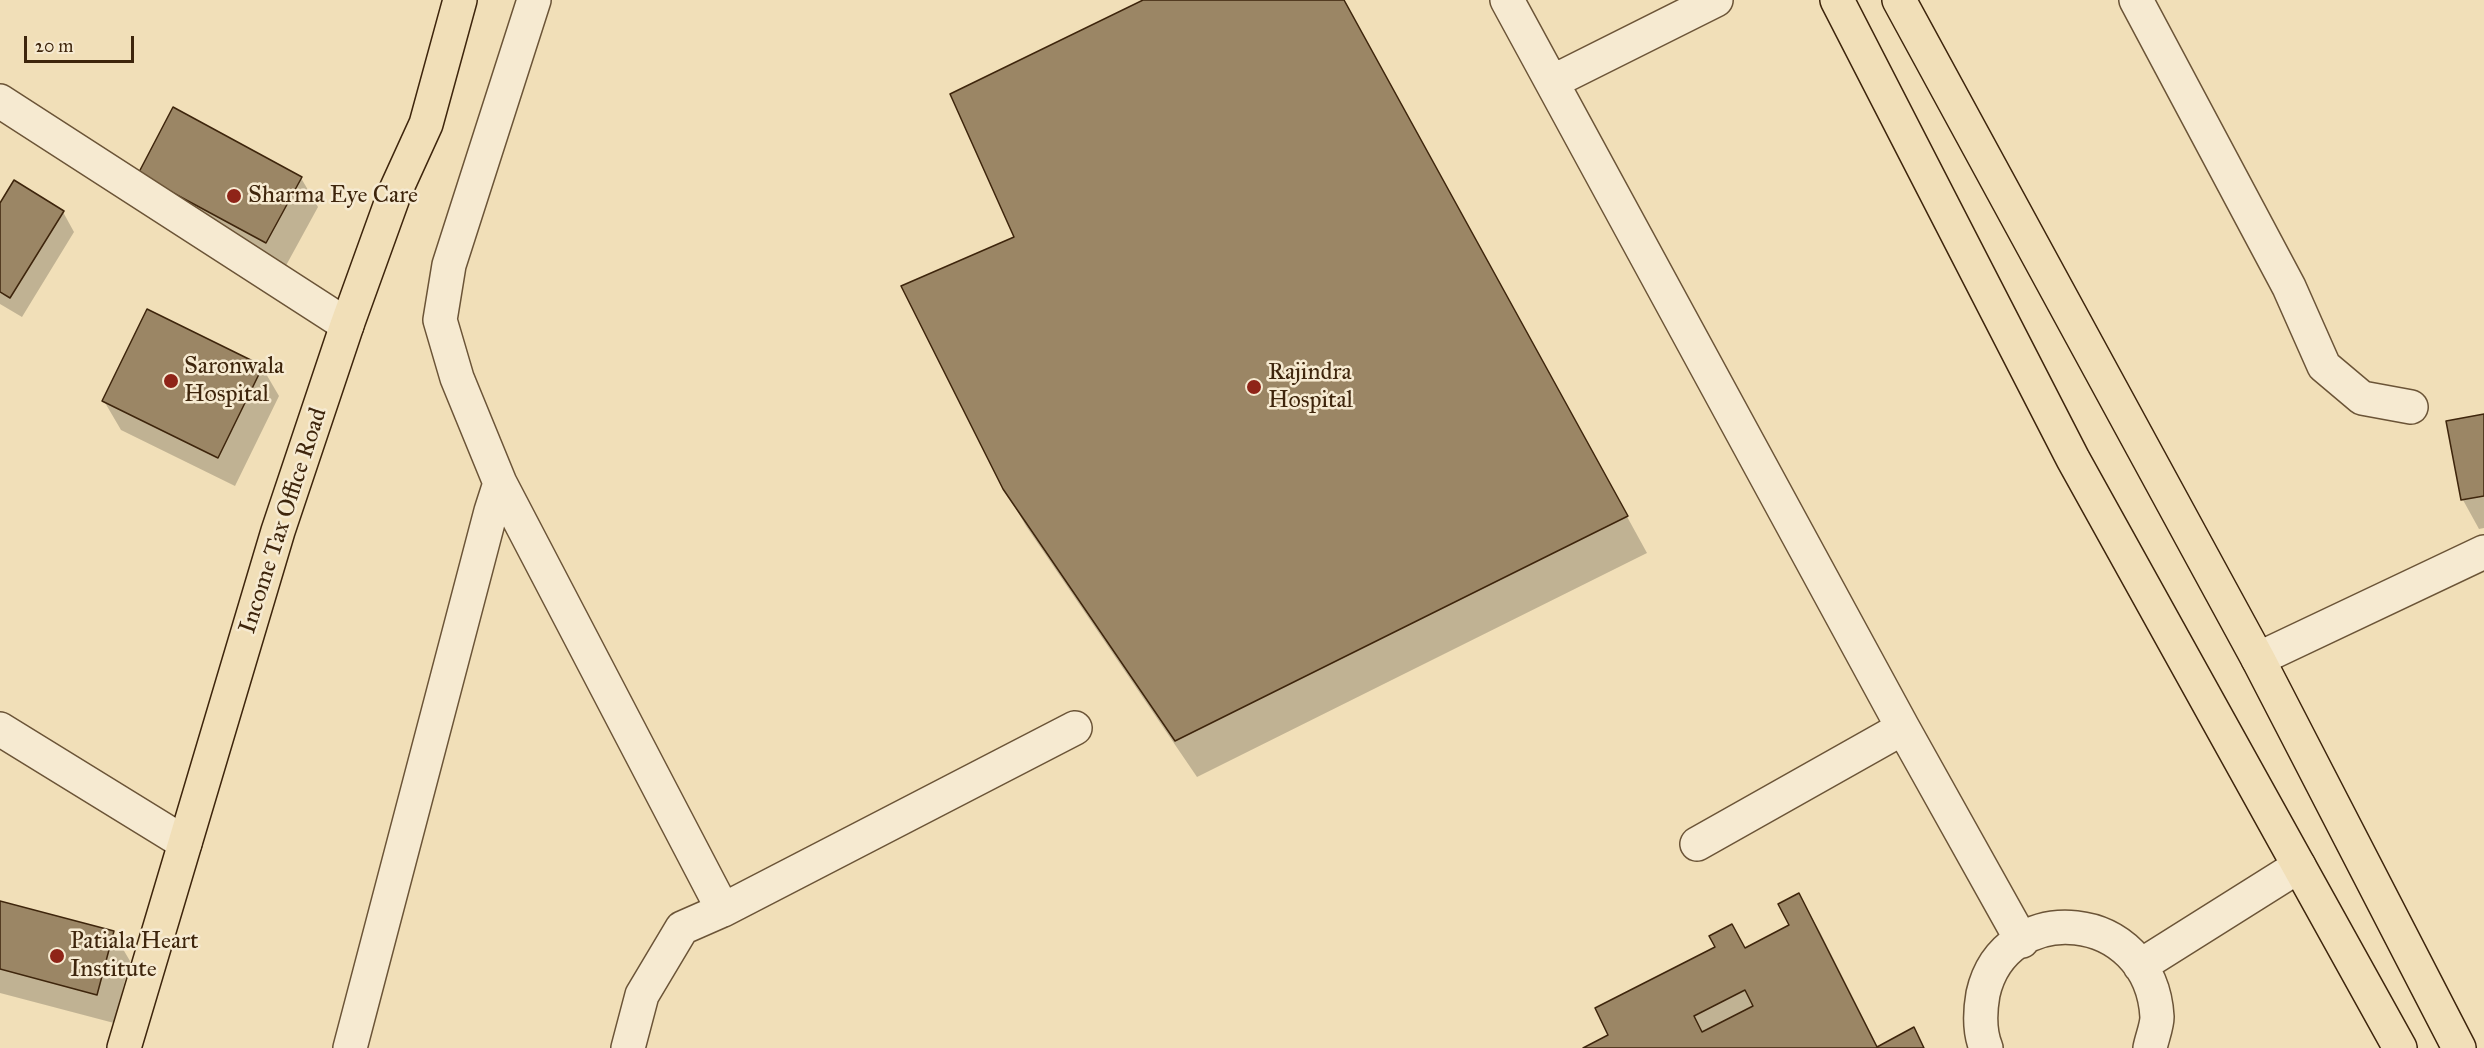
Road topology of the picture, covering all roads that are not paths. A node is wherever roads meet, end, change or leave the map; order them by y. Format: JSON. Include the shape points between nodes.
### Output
{"nodes":[{"id":1,"x":460,"y":0,"type":"edge"},
{"id":2,"x":534,"y":0,"type":"edge"},
{"id":3,"x":1507,"y":0,"type":"edge"},
{"id":4,"x":1716,"y":0,"type":"edge"},
{"id":5,"x":1837,"y":0,"type":"edge"},
{"id":6,"x":1899,"y":0,"type":"edge"},
{"id":7,"x":2136,"y":0,"type":"edge"},
{"id":8,"x":1552,"y":82,"type":"junction"},
{"id":9,"x":0,"y":101,"type":"edge"},
{"id":10,"x":347,"y":325,"type":"junction"},
{"id":11,"x":2411,"y":407,"type":"dead end"},
{"id":12,"x":500,"y":483,"type":"junction"},
{"id":13,"x":2484,"y":552,"type":"edge"},
{"id":14,"x":2258,"y":659,"type":"junction"},
{"id":15,"x":1075,"y":728,"type":"dead end"},
{"id":16,"x":1902,"y":728,"type":"junction"},
{"id":17,"x":0,"y":729,"type":"edge"},
{"id":18,"x":185,"y":843,"type":"junction"},
{"id":19,"x":1697,"y":844,"type":"dead end"},
{"id":20,"x":2299,"y":866,"type":"junction"},
{"id":21,"x":723,"y":910,"type":"junction"},
{"id":22,"x":2022,"y":941,"type":"junction"},
{"id":23,"x":2140,"y":966,"type":"junction"},
{"id":24,"x":124,"y":1048,"type":"edge"},
{"id":25,"x":350,"y":1048,"type":"edge"},
{"id":26,"x":628,"y":1048,"type":"edge"},
{"id":27,"x":1986,"y":1048,"type":"edge"},
{"id":28,"x":2150,"y":1048,"type":"edge"},
{"id":29,"x":2400,"y":1048,"type":"edge"},
{"id":30,"x":2459,"y":1048,"type":"edge"}],
"edges":[{"from":1,"to":10,"type":"main road","name":"Income Tax Office Road","via":[[426,124],[395,192]]},
{"from":2,"to":12,"type":"street","via":[[449,265],[440,320],[457,378]]},
{"from":3,"to":8,"type":"street"},
{"from":4,"to":8,"type":"street"},
{"from":5,"to":20,"type":"main road","via":[[2073,459]]},
{"from":6,"to":14,"type":"main road"},
{"from":7,"to":11,"type":"street","via":[[2289,286],[2324,366],[2362,398]]},
{"from":8,"to":16,"type":"street"},
{"from":9,"to":10,"type":"street"},
{"from":10,"to":18,"type":"main road","name":"Income Tax Office Road","via":[[278,531]]},
{"from":12,"to":21,"type":"street"},
{"from":12,"to":25,"type":"street"},
{"from":13,"to":14,"type":"street"},
{"from":14,"to":30,"type":"main road"},
{"from":15,"to":21,"type":"street"},
{"from":16,"to":19,"type":"street"},
{"from":16,"to":22,"type":"street"},
{"from":17,"to":18,"type":"street"},
{"from":18,"to":24,"type":"main road","name":"Income Tax Office Road"},
{"from":20,"to":23,"type":"street"},
{"from":20,"to":29,"type":"main road"},
{"from":21,"to":26,"type":"street","via":[[682,928],[642,995]]},
{"from":22,"to":23,"type":"street","via":[[2037,931],[2072,926],[2105,934],[2134,955]]},
{"from":22,"to":27,"type":"street","via":[[2008,949],[1987,977],[1980,1012]]},
{"from":23,"to":28,"type":"street","via":[[2151,984],[2157,1019]]}]}
